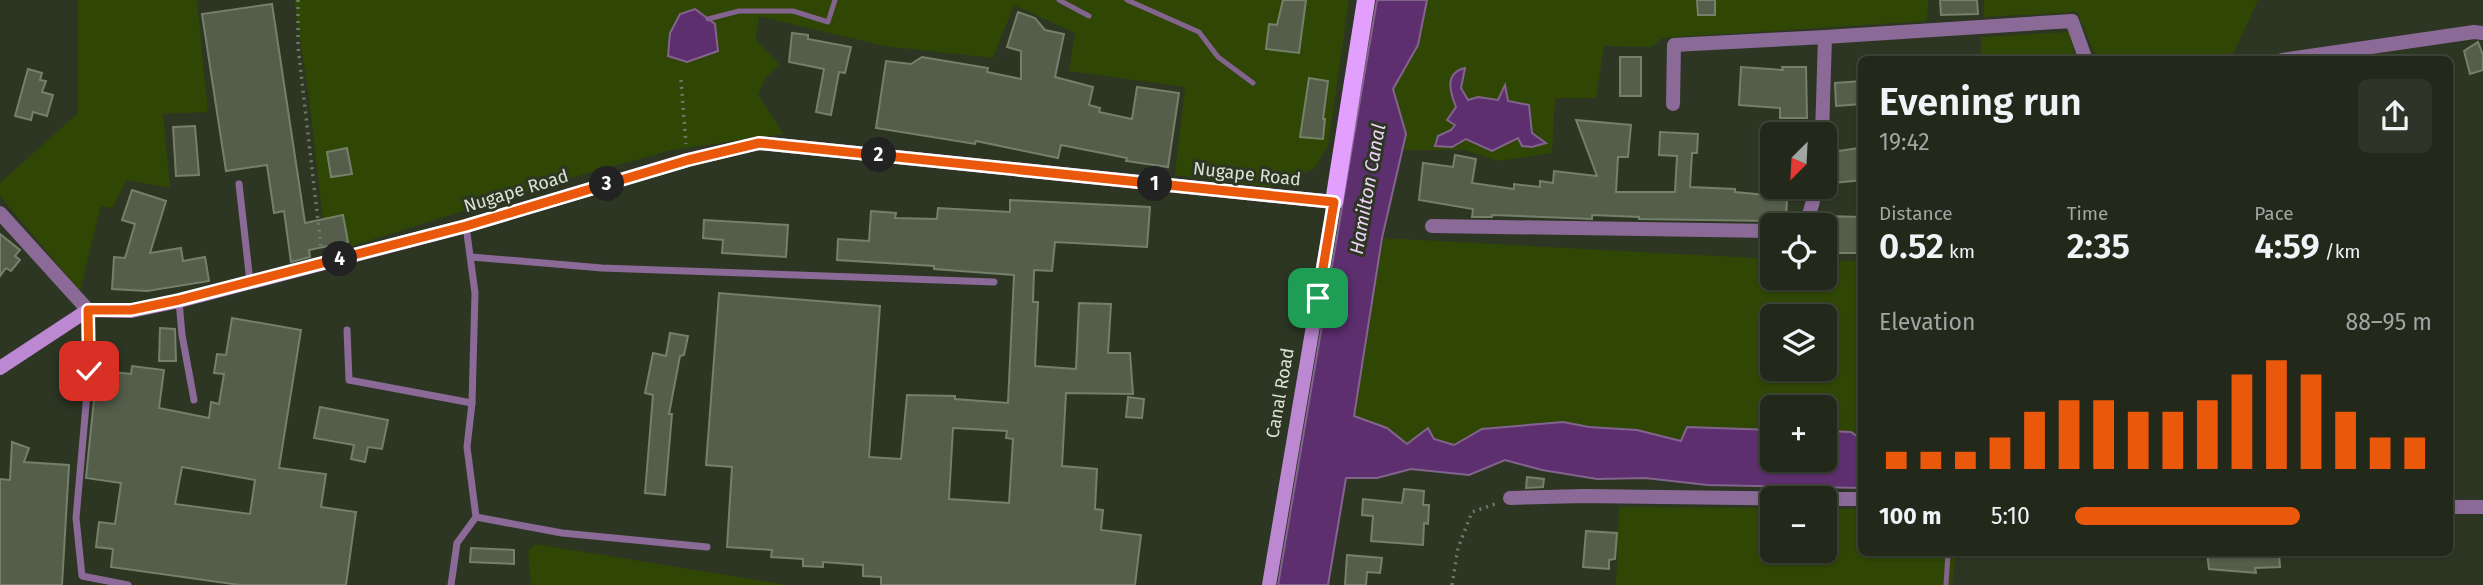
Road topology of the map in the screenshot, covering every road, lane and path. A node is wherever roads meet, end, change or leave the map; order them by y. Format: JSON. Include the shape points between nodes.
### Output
{"nodes":[{"id":1,"x":298,"y":0,"type":"edge"},
{"id":2,"x":1366,"y":0,"type":"edge"},
{"id":3,"x":2483,"y":33,"type":"edge"},
{"id":4,"x":1825,"y":37,"type":"junction"},
{"id":5,"x":2085,"y":56,"type":"edge"},
{"id":6,"x":2309,"y":56,"type":"edge"},
{"id":7,"x":681,"y":80,"type":"dead end"},
{"id":8,"x":1673,"y":104,"type":"dead end"},
{"id":9,"x":1822,"y":122,"type":"edge"},
{"id":10,"x":688,"y":160,"type":"junction"},
{"id":11,"x":239,"y":184,"type":"dead end"},
{"id":12,"x":1334,"y":202,"type":"junction"},
{"id":13,"x":0,"y":213,"type":"edge"},
{"id":14,"x":466,"y":226,"type":"junction"},
{"id":15,"x":1432,"y":226,"type":"dead end"},
{"id":16,"x":1760,"y":231,"type":"edge"},
{"id":17,"x":471,"y":257,"type":"junction"},
{"id":18,"x":324,"y":263,"type":"junction"},
{"id":19,"x":250,"y":282,"type":"junction"},
{"id":20,"x":994,"y":282,"type":"dead end"},
{"id":21,"x":179,"y":300,"type":"junction"},
{"id":22,"x":88,"y":310,"type":"junction"},
{"id":23,"x":347,"y":330,"type":"dead end"},
{"id":24,"x":0,"y":368,"type":"edge"},
{"id":25,"x":194,"y":400,"type":"dead end"},
{"id":26,"x":471,"y":403,"type":"junction"},
{"id":27,"x":1510,"y":498,"type":"joint"},
{"id":28,"x":1760,"y":498,"type":"edge"},
{"id":29,"x":1837,"y":499,"type":"edge"},
{"id":30,"x":1858,"y":499,"type":"edge"},
{"id":31,"x":2453,"y":507,"type":"edge"},
{"id":32,"x":2483,"y":507,"type":"edge"},
{"id":33,"x":476,"y":517,"type":"junction"},
{"id":34,"x":707,"y":547,"type":"dead end"},
{"id":35,"x":128,"y":585,"type":"edge"},
{"id":36,"x":451,"y":585,"type":"edge"},
{"id":37,"x":1269,"y":585,"type":"edge"},
{"id":38,"x":1451,"y":585,"type":"edge"}],
"edges":[{"from":1,"to":18,"type":"path","via":[[298,47]]},
{"from":2,"to":12,"type":"main road","name":"Canal Road"},
{"from":3,"to":6,"type":"street"},
{"from":4,"to":5,"type":"street","via":[[2072,20]]},
{"from":4,"to":8,"type":"street","via":[[1674,45]]},
{"from":4,"to":9,"type":"street"},
{"from":7,"to":10,"type":"path"},
{"from":10,"to":12,"type":"main road","name":"Nugape Road","via":[[759,143]]},
{"from":10,"to":14,"type":"main road","name":"Nugape Road"},
{"from":11,"to":19,"type":"lane"},
{"from":12,"to":37,"type":"main road","name":"Canal Road"},
{"from":13,"to":22,"type":"street"},
{"from":14,"to":17,"type":"lane"},
{"from":14,"to":18,"type":"main road","name":"Nugape Road"},
{"from":15,"to":16,"type":"street"},
{"from":17,"to":20,"type":"lane","via":[[601,268]]},
{"from":17,"to":26,"type":"lane","via":[[475,293]]},
{"from":18,"to":19,"type":"main road","name":"Nugape Road"},
{"from":19,"to":21,"type":"main road","name":"Nugape Road"},
{"from":21,"to":22,"type":"main road","name":"Nugape Road","via":[[131,310]]},
{"from":21,"to":25,"type":"lane"},
{"from":22,"to":24,"type":"main road"},
{"from":22,"to":35,"type":"lane","via":[[89,371],[76,519],[82,576]]},
{"from":23,"to":26,"type":"lane","via":[[349,380]]},
{"from":26,"to":33,"type":"lane","via":[[467,447]]},
{"from":27,"to":28,"type":"street"},
{"from":27,"to":38,"type":"path","via":[[1472,512],[1458,548]]},
{"from":29,"to":30,"type":"street"},
{"from":31,"to":32,"type":"street"},
{"from":33,"to":34,"type":"lane","via":[[562,533]]},
{"from":33,"to":36,"type":"lane","via":[[457,543]]}]}
